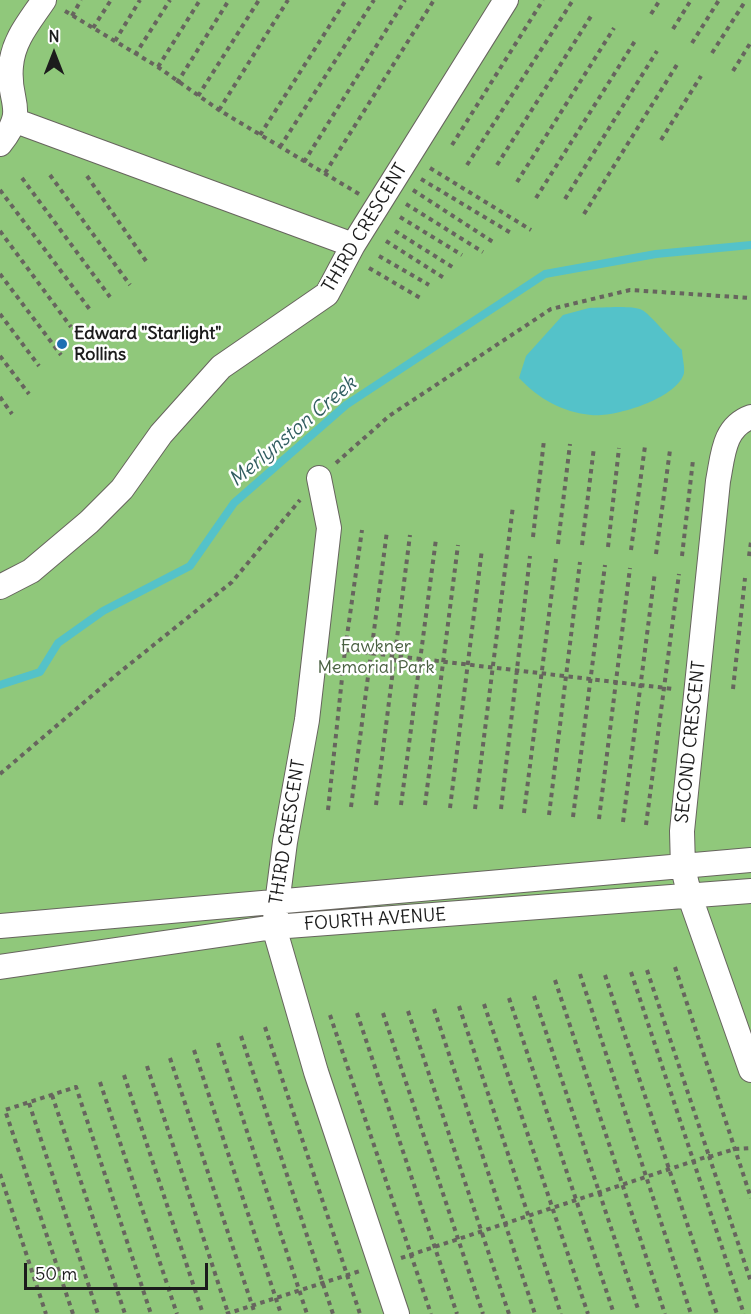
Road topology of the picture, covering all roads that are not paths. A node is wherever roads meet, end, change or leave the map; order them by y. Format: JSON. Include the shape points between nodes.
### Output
{"nodes":[{"id":1,"x":506,"y":0,"type":"edge"},
{"id":2,"x":54,"y":5,"type":"edge"},
{"id":3,"x":8,"y":34,"type":"edge"},
{"id":4,"x":6,"y":87,"type":"edge"},
{"id":5,"x":16,"y":121,"type":"junction"},
{"id":6,"x":0,"y":144,"type":"edge"},
{"id":7,"x":353,"y":245,"type":"junction"},
{"id":8,"x":751,"y":417,"type":"edge"},
{"id":9,"x":319,"y":478,"type":"road end"},
{"id":10,"x":0,"y":587,"type":"edge"},
{"id":11,"x":751,"y":860,"type":"edge"},
{"id":12,"x":683,"y":868,"type":"junction"},
{"id":13,"x":751,"y":891,"type":"edge"},
{"id":14,"x":690,"y":897,"type":"junction"},
{"id":15,"x":275,"y":902,"type":"junction"},
{"id":16,"x":0,"y":926,"type":"edge"},
{"id":17,"x":274,"y":927,"type":"junction"},
{"id":18,"x":0,"y":967,"type":"edge"},
{"id":19,"x":751,"y":1070,"type":"edge"},
{"id":20,"x":397,"y":1314,"type":"edge"}],
"edges":[{"from":1,"to":7,"type":"lane","name":"THIRD CRESCENT"},
{"from":2,"to":3,"type":"lane"},
{"from":3,"to":4,"type":"lane","via":[[11,65]]},
{"from":4,"to":5,"type":"lane","via":[[15,102]]},
{"from":5,"to":6,"type":"lane"},
{"from":5,"to":7,"type":"lane"},
{"from":7,"to":10,"type":"lane","name":"THIRD CRESCENT","via":[[327,294],[221,367],[161,434],[122,489],[89,522],[31,571]]},
{"from":8,"to":12,"type":"lane","name":"SECOND CRESCENT","via":[[728,434],[718,481],[682,831]]},
{"from":9,"to":15,"type":"lane","name":"THIRD CRESCENT","via":[[329,528],[307,720]]},
{"from":11,"to":12,"type":"lane","name":"FOURTH AVENUE"},
{"from":12,"to":14,"type":"lane","name":"SECOND CRESCENT"},
{"from":12,"to":15,"type":"lane","name":"FOURTH AVENUE"},
{"from":13,"to":14,"type":"lane","name":"FOURTH AVENUE"},
{"from":14,"to":17,"type":"lane","name":"FOURTH AVENUE"},
{"from":14,"to":19,"type":"lane","name":"SECOND CRESCENT"},
{"from":15,"to":16,"type":"lane","name":"FOURTH AVENUE"},
{"from":15,"to":17,"type":"lane","name":"THIRD CRESCENT"},
{"from":17,"to":18,"type":"lane","name":"FOURTH AVENUE"},
{"from":17,"to":20,"type":"lane","name":"THIRD CRESCENT","via":[[316,1072]]}]}
